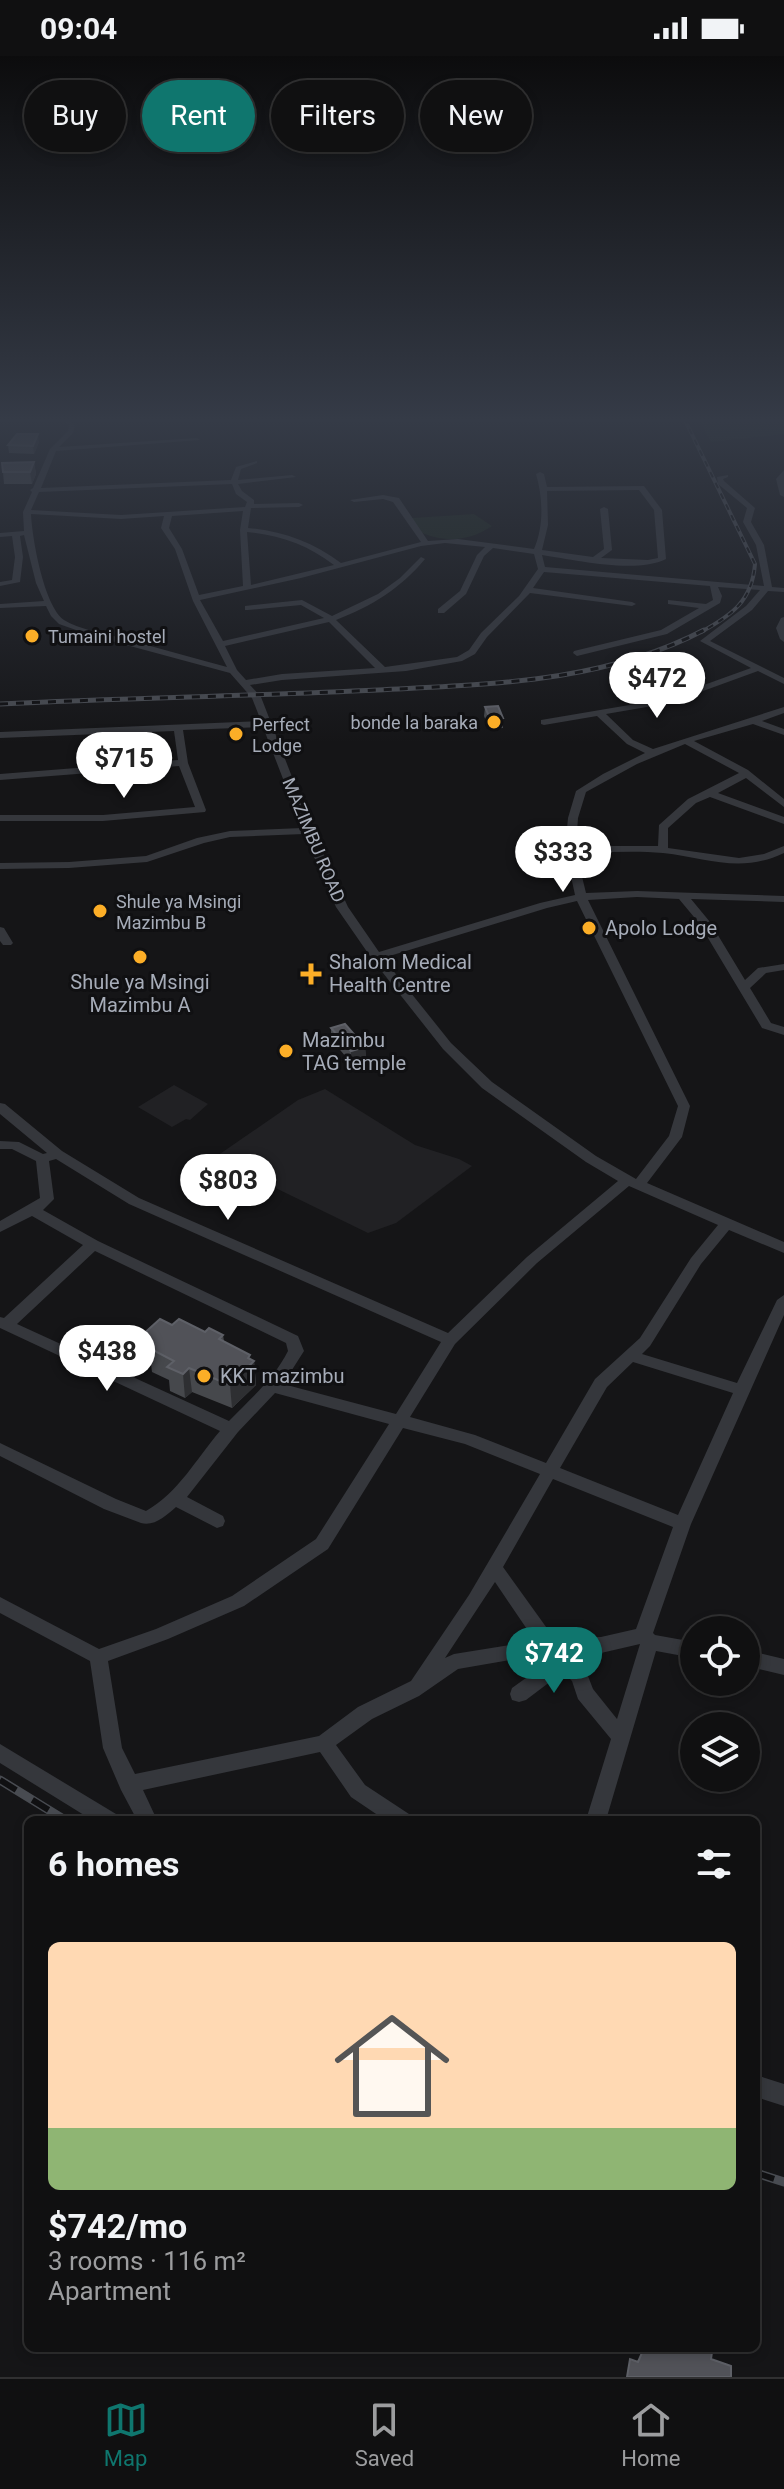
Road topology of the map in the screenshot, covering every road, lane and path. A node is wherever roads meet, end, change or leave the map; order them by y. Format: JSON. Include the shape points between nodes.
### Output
{"nodes":[{"id":1,"x":24,"y":526,"type":"edge"},
{"id":2,"x":165,"y":526,"type":"edge"},
{"id":3,"x":246,"y":526,"type":"edge"},
{"id":4,"x":414,"y":526,"type":"edge"},
{"id":5,"x":544,"y":526,"type":"edge"},
{"id":6,"x":606,"y":526,"type":"edge"},
{"id":7,"x":660,"y":526,"type":"edge"},
{"id":8,"x":750,"y":526,"type":"edge"},
{"id":9,"x":246,"y":530,"type":"junction"},
{"id":10,"x":22,"y":533,"type":"junction"},
{"id":11,"x":0,"y":535,"type":"edge"},
{"id":12,"x":425,"y":542,"type":"junction"},
{"id":13,"x":490,"y":546,"type":"junction"},
{"id":14,"x":537,"y":552,"type":"junction"},
{"id":15,"x":596,"y":558,"type":"junction"},
{"id":16,"x":421,"y":559,"type":"dead end"},
{"id":17,"x":340,"y":566,"type":"junction"},
{"id":18,"x":542,"y":569,"type":"junction"},
{"id":19,"x":0,"y":584,"type":"edge"},
{"id":20,"x":714,"y":586,"type":"junction"},
{"id":21,"x":247,"y":588,"type":"junction"},
{"id":22,"x":767,"y":589,"type":"junction"},
{"id":23,"x":528,"y":590,"type":"junction"},
{"id":24,"x":784,"y":590,"type":"edge"},
{"id":25,"x":197,"y":598,"type":"junction"},
{"id":26,"x":671,"y":602,"type":"dead end"},
{"id":27,"x":47,"y":603,"type":"junction"},
{"id":28,"x":632,"y":604,"type":"dead end"},
{"id":29,"x":0,"y":606,"type":"edge"},
{"id":30,"x":709,"y":607,"type":"junction"},
{"id":31,"x":248,"y":608,"type":"dead end"},
{"id":32,"x":441,"y":611,"type":"dead end"},
{"id":33,"x":330,"y":618,"type":"junction"},
{"id":34,"x":784,"y":620,"type":"edge"},
{"id":35,"x":784,"y":639,"type":"edge"},
{"id":36,"x":222,"y":644,"type":"junction"},
{"id":37,"x":577,"y":653,"type":"dead end"},
{"id":38,"x":756,"y":669,"type":"junction"},
{"id":39,"x":383,"y":670,"type":"junction"},
{"id":40,"x":233,"y":671,"type":"junction"},
{"id":41,"x":784,"y":681,"type":"edge"},
{"id":42,"x":244,"y":683,"type":"junction"},
{"id":43,"x":784,"y":710,"type":"edge"},
{"id":44,"x":599,"y":713,"type":"junction"},
{"id":45,"x":544,"y":722,"type":"dead end"},
{"id":46,"x":755,"y":722,"type":"junction"},
{"id":47,"x":265,"y":724,"type":"junction"},
{"id":48,"x":178,"y":726,"type":"junction"},
{"id":49,"x":784,"y":732,"type":"edge"},
{"id":50,"x":0,"y":735,"type":"edge"},
{"id":51,"x":686,"y":741,"type":"junction"},
{"id":52,"x":655,"y":754,"type":"junction"},
{"id":53,"x":183,"y":763,"type":"junction"},
{"id":54,"x":745,"y":772,"type":"junction"},
{"id":55,"x":0,"y":777,"type":"edge"},
{"id":56,"x":710,"y":793,"type":"junction"},
{"id":57,"x":784,"y":804,"type":"edge"},
{"id":58,"x":0,"y":818,"type":"edge"},
{"id":59,"x":784,"y":821,"type":"edge"},
{"id":60,"x":308,"y":831,"type":"junction"},
{"id":61,"x":570,"y":849,"type":"junction"},
{"id":62,"x":663,"y":850,"type":"junction"},
{"id":63,"x":784,"y":850,"type":"edge"},
{"id":64,"x":0,"y":866,"type":"edge"},
{"id":65,"x":683,"y":896,"type":"junction"},
{"id":66,"x":581,"y":897,"type":"junction"},
{"id":67,"x":784,"y":899,"type":"edge"},
{"id":68,"x":0,"y":930,"type":"edge"},
{"id":69,"x":7,"y":943,"type":"dead end"},
{"id":70,"x":376,"y":957,"type":"junction"},
{"id":71,"x":784,"y":967,"type":"edge"},
{"id":72,"x":743,"y":988,"type":"junction"},
{"id":73,"x":784,"y":1031,"type":"edge"},
{"id":74,"x":0,"y":1107,"type":"edge"},
{"id":75,"x":24,"y":1128,"type":"junction"},
{"id":76,"x":39,"y":1140,"type":"junction"},
{"id":77,"x":7,"y":1145,"type":"edge"},
{"id":78,"x":50,"y":1157,"type":"junction"},
{"id":79,"x":632,"y":1183,"type":"junction"},
{"id":80,"x":33,"y":1210,"type":"junction"},
{"id":81,"x":725,"y":1225,"type":"junction"},
{"id":82,"x":0,"y":1227,"type":"edge"},
{"id":83,"x":781,"y":1243,"type":"edge"},
{"id":84,"x":93,"y":1244,"type":"junction"},
{"id":85,"x":784,"y":1300,"type":"edge"},
{"id":86,"x":3,"y":1323,"type":"edge"},
{"id":87,"x":450,"y":1340,"type":"junction"},
{"id":88,"x":629,"y":1355,"type":"junction"},
{"id":89,"x":273,"y":1387,"type":"junction"},
{"id":90,"x":741,"y":1390,"type":"junction"},
{"id":91,"x":401,"y":1422,"type":"junction"},
{"id":92,"x":230,"y":1429,"type":"junction"},
{"id":93,"x":0,"y":1449,"type":"edge"},
{"id":94,"x":551,"y":1472,"type":"junction"},
{"id":95,"x":177,"y":1500,"type":"junction"},
{"id":96,"x":217,"y":1521,"type":"dead end"},
{"id":97,"x":683,"y":1524,"type":"junction"},
{"id":98,"x":493,"y":1566,"type":"junction"},
{"id":99,"x":0,"y":1604,"type":"edge"},
{"id":100,"x":646,"y":1638,"type":"junction"},
{"id":101,"x":549,"y":1646,"type":"junction"},
{"id":102,"x":680,"y":1646,"type":"edge"},
{"id":103,"x":98,"y":1657,"type":"junction"},
{"id":104,"x":564,"y":1661,"type":"junction"},
{"id":105,"x":760,"y":1661,"type":"edge"},
{"id":106,"x":784,"y":1667,"type":"edge"},
{"id":107,"x":412,"y":1690,"type":"junction"},
{"id":108,"x":519,"y":1694,"type":"dead end"},
{"id":109,"x":620,"y":1736,"type":"junction"},
{"id":110,"x":324,"y":1743,"type":"junction"},
{"id":111,"x":0,"y":1753,"type":"edge"},
{"id":112,"x":128,"y":1784,"type":"junction"},
{"id":113,"x":102,"y":1816,"type":"edge"},
{"id":114,"x":145,"y":1816,"type":"edge"},
{"id":115,"x":396,"y":1816,"type":"edge"},
{"id":116,"x":597,"y":1816,"type":"edge"},
{"id":117,"x":760,"y":2087,"type":"edge"},
{"id":118,"x":784,"y":2095,"type":"edge"}],
"edges":[{"from":1,"to":10,"type":"street"},
{"from":2,"to":25,"type":"street"},
{"from":3,"to":9,"type":"street"},
{"from":4,"to":12,"type":"street"},
{"from":5,"to":14,"type":"street"},
{"from":6,"to":15,"type":"street","via":[[608,550]]},
{"from":7,"to":15,"type":"street","via":[[664,553],[660,560]]},
{"from":8,"to":22,"type":"street","via":[[766,564]]},
{"from":9,"to":17,"type":"street","via":[[283,535],[316,548]]},
{"from":9,"to":21,"type":"street"},
{"from":10,"to":11,"type":"street"},
{"from":10,"to":19,"type":"street","via":[[16,582]]},
{"from":10,"to":27,"type":"street"},
{"from":12,"to":13,"type":"street"},
{"from":12,"to":17,"type":"street"},
{"from":13,"to":14,"type":"street"},
{"from":13,"to":32,"type":"street","via":[[463,592]]},
{"from":14,"to":15,"type":"street"},
{"from":14,"to":18,"type":"street"},
{"from":16,"to":33,"type":"street","via":[[388,594]]},
{"from":17,"to":21,"type":"street"},
{"from":18,"to":20,"type":"street"},
{"from":18,"to":23,"type":"street"},
{"from":20,"to":22,"type":"street"},
{"from":20,"to":30,"type":"street","via":[[718,596]]},
{"from":21,"to":25,"type":"street"},
{"from":22,"to":24,"type":"street"},
{"from":22,"to":38,"type":"street","via":[[704,641]]},
{"from":23,"to":28,"type":"street"},
{"from":23,"to":39,"type":"street","via":[[469,655]]},
{"from":25,"to":36,"type":"street"},
{"from":26,"to":30,"type":"street"},
{"from":27,"to":29,"type":"street"},
{"from":27,"to":40,"type":"street","via":[[62,622],[92,637]]},
{"from":30,"to":37,"type":"street","via":[[664,632]]},
{"from":31,"to":33,"type":"street","via":[[302,602]]},
{"from":33,"to":36,"type":"street"},
{"from":33,"to":39,"type":"street"},
{"from":34,"to":35,"type":"street"},
{"from":36,"to":40,"type":"street"},
{"from":38,"to":41,"type":"street"},
{"from":38,"to":44,"type":"street","via":[[667,701]]},
{"from":39,"to":42,"type":"street"},
{"from":40,"to":42,"type":"street","name":"MAZIMBU ROAD"},
{"from":42,"to":47,"type":"street","name":"MAZIMBU ROAD","via":[[256,697]]},
{"from":43,"to":46,"type":"street"},
{"from":44,"to":45,"type":"street"},
{"from":44,"to":52,"type":"street","via":[[630,742]]},
{"from":46,"to":49,"type":"street"},
{"from":46,"to":51,"type":"street"},
{"from":47,"to":48,"type":"street"},
{"from":47,"to":60,"type":"street","name":"MAZIMBU ROAD"},
{"from":48,"to":50,"type":"street"},
{"from":48,"to":53,"type":"street"},
{"from":51,"to":52,"type":"street"},
{"from":51,"to":54,"type":"street"},
{"from":52,"to":61,"type":"street","via":[[581,791]]},
{"from":53,"to":55,"type":"street"},
{"from":53,"to":58,"type":"street","via":[[201,810],[116,818]]},
{"from":54,"to":56,"type":"street"},
{"from":54,"to":57,"type":"street"},
{"from":56,"to":59,"type":"street"},
{"from":56,"to":62,"type":"street","via":[[663,827]]},
{"from":60,"to":64,"type":"street","via":[[230,834],[147,859]]},
{"from":60,"to":70,"type":"street","name":"MAZIMBU ROAD","via":[[342,907]]},
{"from":61,"to":62,"type":"street"},
{"from":61,"to":66,"type":"street"},
{"from":62,"to":63,"type":"street","via":[[738,863]]},
{"from":65,"to":66,"type":"street"},
{"from":65,"to":67,"type":"street"},
{"from":65,"to":72,"type":"street"},
{"from":66,"to":70,"type":"street"},
{"from":66,"to":79,"type":"street","via":[[684,1106],[675,1137]]},
{"from":68,"to":69,"type":"street"},
{"from":70,"to":79,"type":"street","name":"MAZIMBU ROAD","via":[[438,1036],[487,1085]]},
{"from":71,"to":72,"type":"street","via":[[762,970]]},
{"from":72,"to":73,"type":"street","via":[[766,1025]]},
{"from":74,"to":75,"type":"street"},
{"from":75,"to":76,"type":"street"},
{"from":75,"to":77,"type":"street"},
{"from":76,"to":77,"type":"street"},
{"from":76,"to":78,"type":"street"},
{"from":77,"to":78,"type":"street"},
{"from":78,"to":80,"type":"street","via":[[47,1199]]},
{"from":78,"to":87,"type":"street","via":[[134,1201]]},
{"from":79,"to":81,"type":"street","name":"MAZIMBU ROAD"},
{"from":79,"to":87,"type":"street","via":[[532,1260]]},
{"from":80,"to":82,"type":"street"},
{"from":80,"to":84,"type":"street"},
{"from":81,"to":83,"type":"street","name":"MAZIMBU ROAD"},
{"from":81,"to":88,"type":"street","via":[[645,1342]]},
{"from":84,"to":86,"type":"street"},
{"from":84,"to":89,"type":"street","via":[[293,1340],[296,1351]]},
{"from":85,"to":90,"type":"street"},
{"from":86,"to":92,"type":"street"},
{"from":87,"to":91,"type":"street"},
{"from":88,"to":90,"type":"street"},
{"from":88,"to":94,"type":"street","via":[[601,1383]]},
{"from":89,"to":91,"type":"street"},
{"from":89,"to":92,"type":"street"},
{"from":90,"to":97,"type":"street"},
{"from":91,"to":94,"type":"street","via":[[469,1439]]},
{"from":91,"to":103,"type":"street","via":[[322,1544],[238,1601]]},
{"from":92,"to":95,"type":"street"},
{"from":93,"to":95,"type":"street","via":[[147,1518]]},
{"from":94,"to":97,"type":"street"},
{"from":94,"to":98,"type":"street"},
{"from":95,"to":96,"type":"street"},
{"from":97,"to":100,"type":"street"},
{"from":98,"to":101,"type":"street"},
{"from":98,"to":107,"type":"street"},
{"from":99,"to":103,"type":"street"},
{"from":100,"to":101,"type":"street"},
{"from":100,"to":102,"type":"street"},
{"from":100,"to":109,"type":"street"},
{"from":101,"to":104,"type":"street"},
{"from":101,"to":107,"type":"street","via":[[454,1662]]},
{"from":103,"to":112,"type":"street","via":[[113,1748]]},
{"from":104,"to":108,"type":"street"},
{"from":104,"to":109,"type":"street"},
{"from":105,"to":106,"type":"street"},
{"from":107,"to":110,"type":"street","via":[[365,1713]]},
{"from":109,"to":116,"type":"street"},
{"from":110,"to":112,"type":"street"},
{"from":110,"to":115,"type":"street","via":[[358,1791]]},
{"from":111,"to":113,"type":"street"},
{"from":112,"to":114,"type":"street"},
{"from":117,"to":118,"type":"street"}]}
